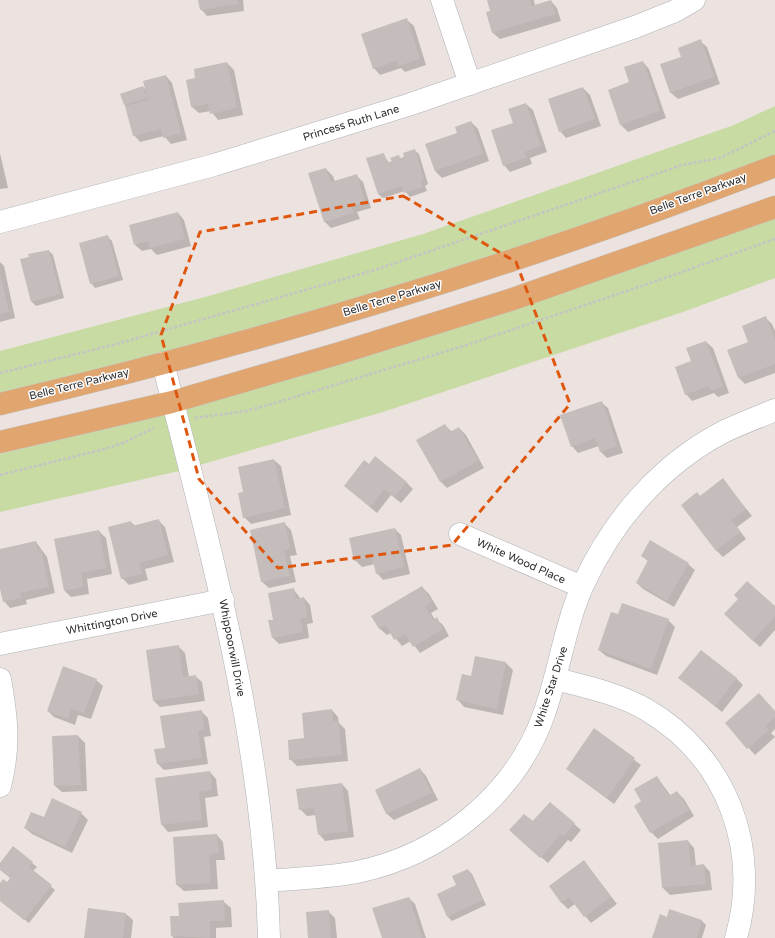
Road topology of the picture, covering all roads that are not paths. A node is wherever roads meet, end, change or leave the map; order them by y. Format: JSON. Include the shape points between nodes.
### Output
{"nodes":[{"id":1,"x":442,"y":0,"type":"edge"},
{"id":2,"x":694,"y":0,"type":"edge"},
{"id":3,"x":470,"y":84,"type":"junction"},
{"id":4,"x":775,"y":166,"type":"edge"},
{"id":5,"x":775,"y":207,"type":"edge"},
{"id":6,"x":0,"y":222,"type":"edge"},
{"id":7,"x":162,"y":363,"type":"junction"},
{"id":8,"x":172,"y":402,"type":"junction"},
{"id":9,"x":0,"y":404,"type":"edge"},
{"id":10,"x":775,"y":410,"type":"edge"},
{"id":11,"x":0,"y":442,"type":"edge"},
{"id":12,"x":460,"y":534,"type":"dead end"},
{"id":13,"x":582,"y":587,"type":"junction"},
{"id":14,"x":223,"y":600,"type":"junction"},
{"id":15,"x":0,"y":644,"type":"edge"},
{"id":16,"x":556,"y":678,"type":"junction"},
{"id":17,"x":0,"y":679,"type":"edge"},
{"id":18,"x":0,"y":786,"type":"edge"},
{"id":19,"x":267,"y":881,"type":"junction"},
{"id":20,"x":269,"y":938,"type":"edge"},
{"id":21,"x":736,"y":938,"type":"edge"}],
"edges":[{"from":1,"to":3,"type":"street"},
{"from":2,"to":3,"type":"street","name":"Princess Ruth Lane","via":[[660,18]]},
{"from":3,"to":6,"type":"street","name":"Princess Ruth Lane","via":[[214,165]]},
{"from":4,"to":7,"type":"main road","name":"Belle Terre Parkway","via":[[631,219],[413,292],[290,329]]},
{"from":5,"to":8,"type":"main road","via":[[510,300]]},
{"from":7,"to":8,"type":"street","name":"Whippoorwill Drive"},
{"from":7,"to":9,"type":"main road","name":"Belle Terre Parkway"},
{"from":8,"to":11,"type":"main road"},
{"from":8,"to":14,"type":"street","name":"Whippoorwill Drive"},
{"from":10,"to":13,"type":"street","name":"White Star Drive","via":[[707,441],[657,479],[617,526],[596,558]]},
{"from":12,"to":13,"type":"street","name":"White Wood Place"},
{"from":13,"to":16,"type":"street","name":"White Star Drive"},
{"from":14,"to":15,"type":"street","name":"Whittington Drive"},
{"from":14,"to":19,"type":"street","name":"Whippoorwill Drive","via":[[248,734]]},
{"from":16,"to":19,"type":"street","name":"White Star Drive","via":[[538,730],[516,769],[492,798],[454,830],[419,851],[377,867],[331,875]]},
{"from":16,"to":21,"type":"street","via":[[618,697],[647,710],[679,733],[706,762],[733,812],[743,852],[745,889]]},
{"from":17,"to":18,"type":"street","via":[[8,731]]},
{"from":19,"to":20,"type":"street","name":"Whippoorwill Drive"}]}
